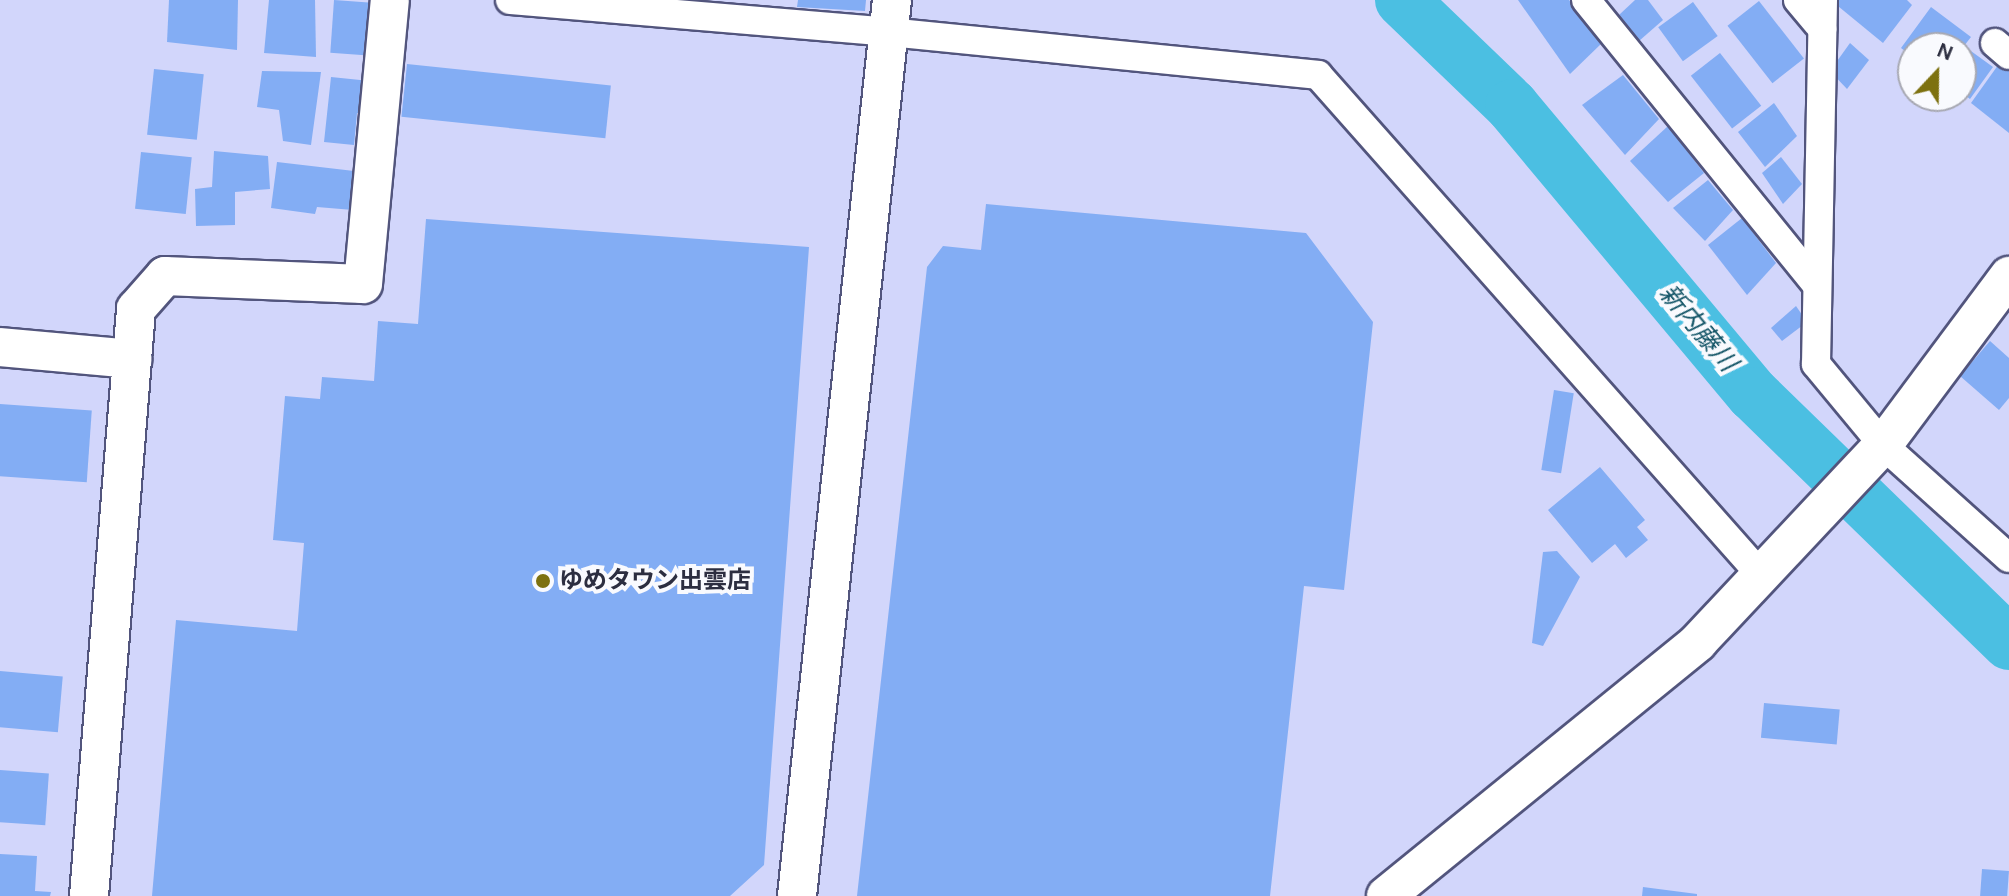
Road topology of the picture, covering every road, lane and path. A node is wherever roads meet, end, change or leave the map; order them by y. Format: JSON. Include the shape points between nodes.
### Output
{"nodes":[{"id":1,"x":390,"y":0,"type":"edge"},
{"id":2,"x":510,"y":0,"type":"edge"},
{"id":3,"x":1586,"y":0,"type":"edge"},
{"id":4,"x":1798,"y":0,"type":"edge"},
{"id":5,"x":1823,"y":0,"type":"edge"},
{"id":6,"x":891,"y":16,"type":"edge"},
{"id":7,"x":1822,"y":29,"type":"junction"},
{"id":8,"x":2009,"y":276,"type":"edge"},
{"id":9,"x":1817,"y":285,"type":"junction"},
{"id":10,"x":0,"y":347,"type":"edge"},
{"id":11,"x":132,"y":359,"type":"junction"},
{"id":12,"x":1883,"y":445,"type":"junction"},
{"id":13,"x":2009,"y":558,"type":"edge"},
{"id":14,"x":1761,"y":575,"type":"junction"},
{"id":15,"x":89,"y":896,"type":"edge"},
{"id":16,"x":797,"y":896,"type":"edge"},
{"id":17,"x":1386,"y":896,"type":"edge"}],
"edges":[{"from":1,"to":11,"type":"street","via":[[363,284],[165,276],[136,309]]},
{"from":2,"to":6,"type":"street"},
{"from":3,"to":9,"type":"street"},
{"from":4,"to":7,"type":"street"},
{"from":5,"to":7,"type":"street"},
{"from":6,"to":14,"type":"street","via":[[1318,75]]},
{"from":6,"to":16,"type":"street"},
{"from":7,"to":9,"type":"street"},
{"from":8,"to":12,"type":"street"},
{"from":9,"to":12,"type":"street","via":[[1816,364]]},
{"from":10,"to":11,"type":"street"},
{"from":11,"to":15,"type":"street"},
{"from":12,"to":13,"type":"street"},
{"from":12,"to":14,"type":"street"},
{"from":14,"to":17,"type":"street","via":[[1698,642]]}]}
